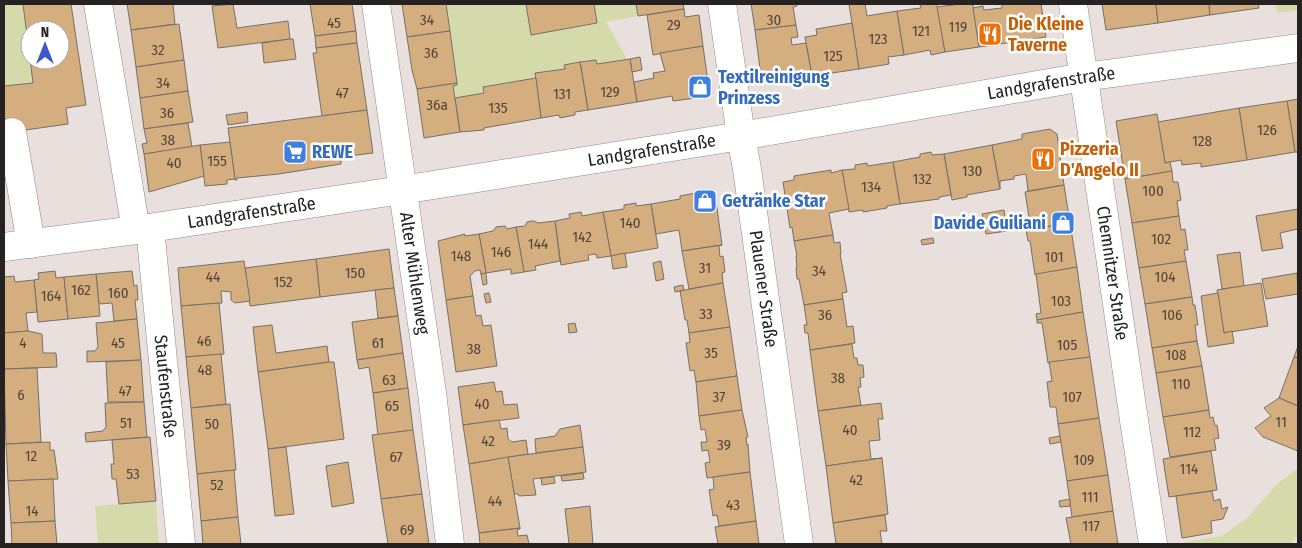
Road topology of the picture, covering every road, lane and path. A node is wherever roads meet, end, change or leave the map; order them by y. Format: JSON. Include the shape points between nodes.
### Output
{"nodes":[{"id":1,"x":98,"y":4,"type":"edge"},
{"id":2,"x":376,"y":4,"type":"edge"},
{"id":3,"x":722,"y":4,"type":"edge"},
{"id":4,"x":1073,"y":4,"type":"edge"},
{"id":5,"x":1298,"y":48,"type":"edge"},
{"id":6,"x":1084,"y":77,"type":"junction"},
{"id":7,"x":12,"y":132,"type":"dead end"},
{"id":8,"x":741,"y":136,"type":"junction"},
{"id":9,"x":402,"y":190,"type":"junction"},
{"id":10,"x":143,"y":229,"type":"junction"},
{"id":11,"x":30,"y":244,"type":"junction"},
{"id":12,"x":4,"y":247,"type":"edge"},
{"id":13,"x":180,"y":544,"type":"edge"},
{"id":14,"x":450,"y":544,"type":"edge"},
{"id":15,"x":800,"y":544,"type":"edge"},
{"id":16,"x":1153,"y":544,"type":"edge"}],
"edges":[{"from":1,"to":10,"type":"street","name":"Staufenstraße"},
{"from":2,"to":9,"type":"street","name":"Alter Mühlenweg"},
{"from":3,"to":8,"type":"street","name":"Plauener Straße"},
{"from":4,"to":6,"type":"street","name":"Chemnitzer Straße"},
{"from":5,"to":6,"type":"street","name":"Landgrafenstraße"},
{"from":6,"to":8,"type":"street","name":"Landgrafenstraße"},
{"from":6,"to":16,"type":"street","name":"Chemnitzer Straße"},
{"from":7,"to":11,"type":"street"},
{"from":8,"to":9,"type":"street","name":"Landgrafenstraße"},
{"from":8,"to":15,"type":"street","name":"Plauener Straße"},
{"from":9,"to":10,"type":"street","name":"Landgrafenstraße"},
{"from":9,"to":14,"type":"street","name":"Alter Mühlenweg"},
{"from":10,"to":11,"type":"street","name":"Landgrafenstraße"},
{"from":10,"to":13,"type":"street","name":"Staufenstraße"},
{"from":11,"to":12,"type":"street","name":"Landgrafenstraße"}]}
